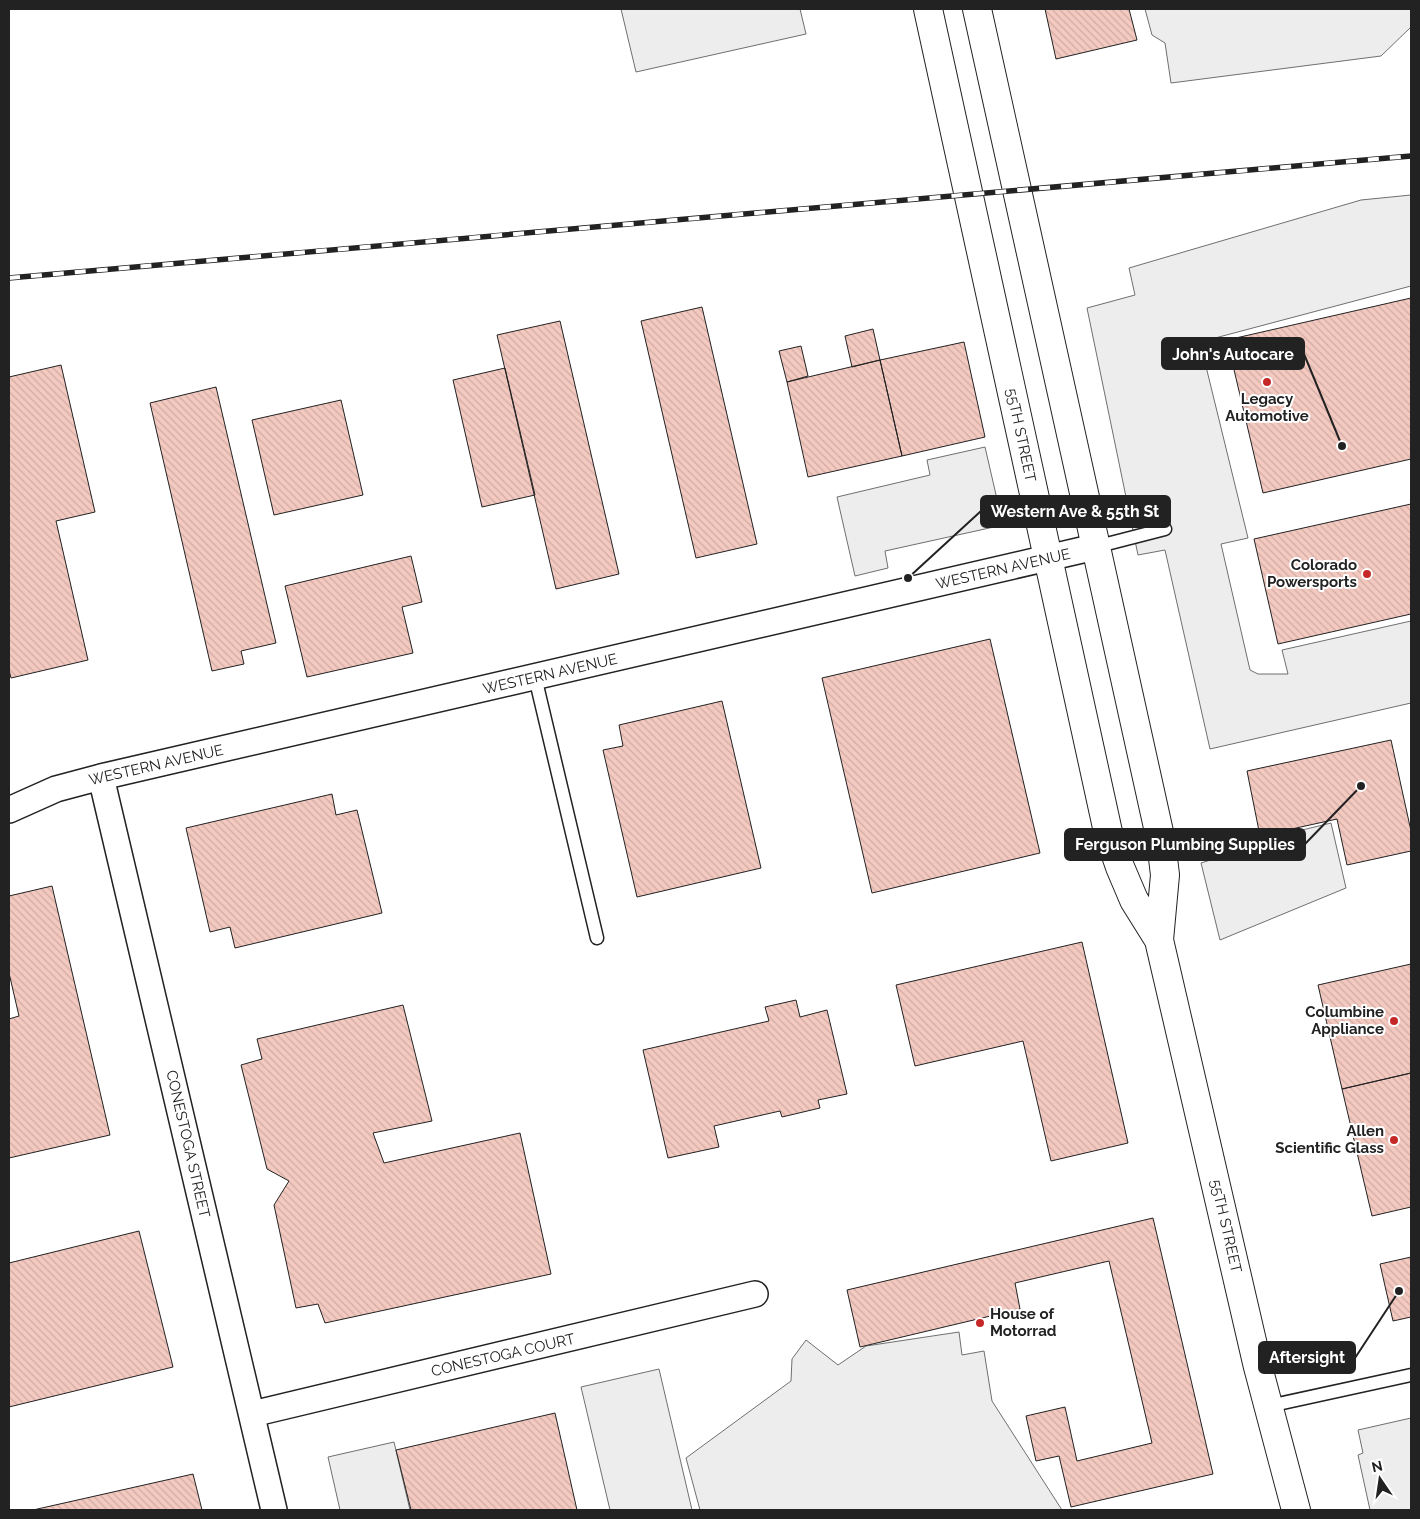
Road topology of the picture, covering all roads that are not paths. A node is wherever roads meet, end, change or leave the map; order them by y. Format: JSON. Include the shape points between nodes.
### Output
{"nodes":[{"id":1,"x":928,"y":9,"type":"edge"},
{"id":2,"x":977,"y":9,"type":"edge"},
{"id":3,"x":1165,"y":529,"type":"dead end"},
{"id":4,"x":1095,"y":548,"type":"junction"},
{"id":5,"x":1048,"y":558,"type":"junction"},
{"id":6,"x":535,"y":677,"type":"junction"},
{"id":7,"x":101,"y":778,"type":"junction"},
{"id":8,"x":9,"y":810,"type":"edge"},
{"id":9,"x":597,"y":938,"type":"dead end"},
{"id":10,"x":1159,"y":940,"type":"junction"},
{"id":11,"x":755,"y":1294,"type":"dead end"},
{"id":12,"x":1411,"y":1375,"type":"edge"},
{"id":13,"x":1268,"y":1406,"type":"junction"},
{"id":14,"x":252,"y":1414,"type":"junction"},
{"id":15,"x":274,"y":1510,"type":"edge"},
{"id":16,"x":1296,"y":1510,"type":"edge"}],
"edges":[{"from":1,"to":5,"type":"main road","name":"55TH STREET"},
{"from":2,"to":4,"type":"main road","name":"55TH STREET"},
{"from":3,"to":4,"type":"lane"},
{"from":4,"to":5,"type":"street","name":"WESTERN AVENUE"},
{"from":4,"to":10,"type":"main road","name":"55TH STREET","via":[[1161,841],[1165,875]]},
{"from":5,"to":6,"type":"street","name":"WESTERN AVENUE"},
{"from":5,"to":10,"type":"main road","name":"55TH STREET","via":[[1108,832],[1134,900]]},
{"from":6,"to":7,"type":"street","name":"WESTERN AVENUE"},
{"from":6,"to":9,"type":"lane"},
{"from":7,"to":8,"type":"street","name":"WESTERN AVENUE","via":[[56,789]]},
{"from":7,"to":14,"type":"street","name":"CONESTOGA STREET"},
{"from":10,"to":13,"type":"main road","name":"55TH STREET"},
{"from":11,"to":14,"type":"street","name":"CONESTOGA COURT"},
{"from":12,"to":13,"type":"lane"},
{"from":13,"to":16,"type":"main road","name":"55TH STREET"},
{"from":14,"to":15,"type":"street","name":"CONESTOGA STREET"}]}
